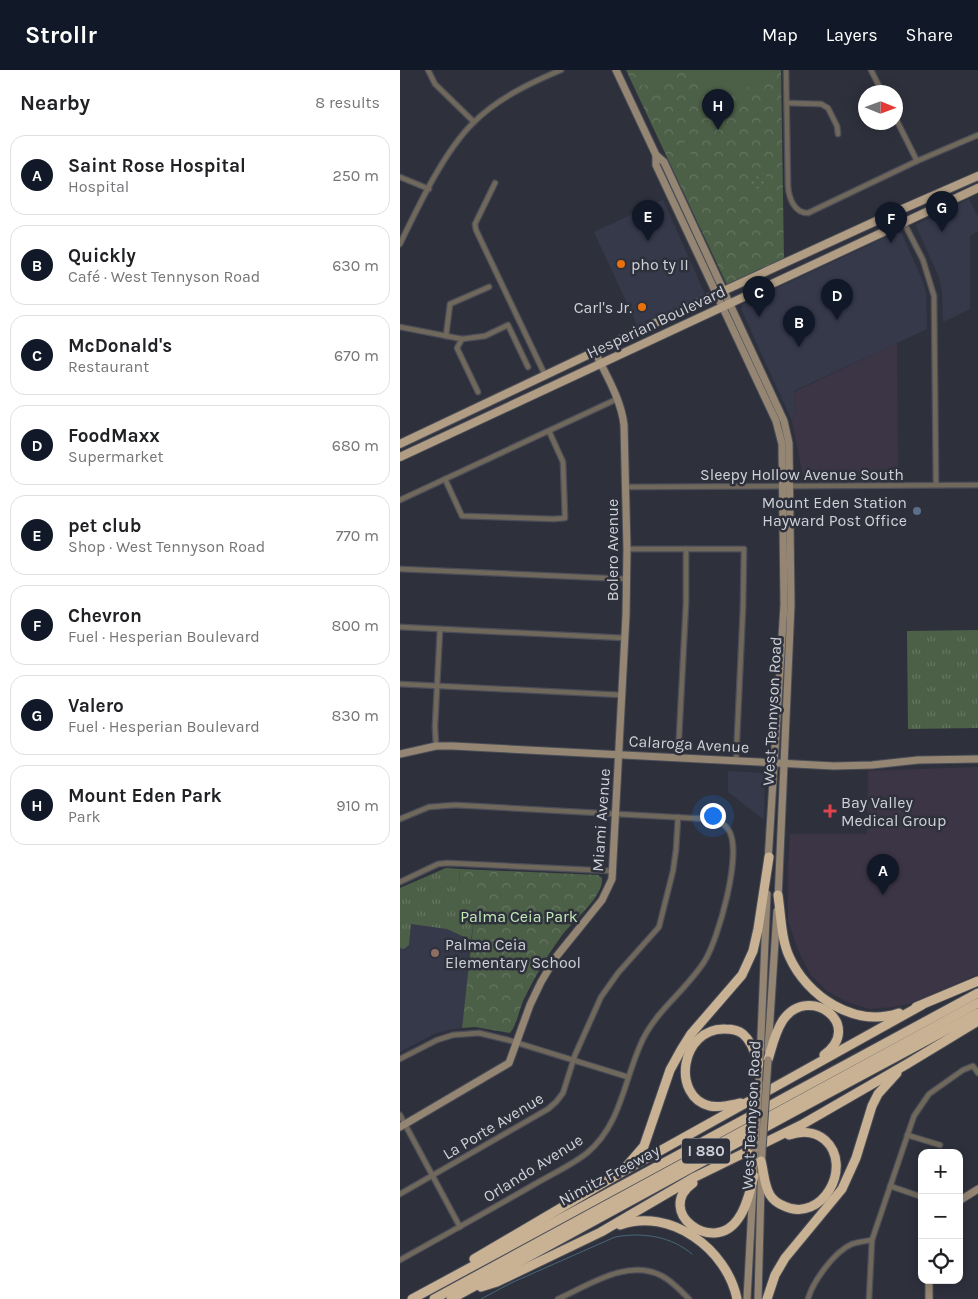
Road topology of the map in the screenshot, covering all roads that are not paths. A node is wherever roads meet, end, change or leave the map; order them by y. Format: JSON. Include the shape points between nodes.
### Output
{"nodes":[{"id":1,"x":428,"y":70,"type":"edge"},
{"id":2,"x":561,"y":70,"type":"edge"},
{"id":3,"x":616,"y":70,"type":"edge"},
{"id":4,"x":786,"y":70,"type":"edge"},
{"id":5,"x":870,"y":70,"type":"edge"},
{"id":6,"x":878,"y":85,"type":"edge"},
{"id":7,"x":787,"y":103,"type":"junction"},
{"id":8,"x":474,"y":122,"type":"junction"},
{"id":9,"x":902,"y":130,"type":"edge"},
{"id":10,"x":838,"y":134,"type":"dead end"},
{"id":11,"x":978,"y":136,"type":"edge"},
{"id":12,"x":656,"y":155,"type":"junction"},
{"id":13,"x":917,"y":161,"type":"junction"},
{"id":14,"x":978,"y":176,"type":"edge"},
{"id":15,"x":400,"y":177,"type":"edge"},
{"id":16,"x":495,"y":183,"type":"dead end"},
{"id":17,"x":978,"y":188,"type":"edge"},
{"id":18,"x":428,"y":189,"type":"junction"},
{"id":19,"x":898,"y":211,"type":"junction"},
{"id":20,"x":904,"y":222,"type":"junction"},
{"id":21,"x":400,"y":244,"type":"edge"},
{"id":22,"x":489,"y":286,"type":"dead end"},
{"id":23,"x":725,"y":291,"type":"junction"},
{"id":24,"x":716,"y":295,"type":"junction"},
{"id":25,"x":730,"y":303,"type":"junction"},
{"id":26,"x":721,"y":306,"type":"junction"},
{"id":27,"x":400,"y":327,"type":"edge"},
{"id":28,"x":446,"y":336,"type":"junction"},
{"id":29,"x":462,"y":339,"type":"junction"},
{"id":30,"x":595,"y":352,"type":"junction"},
{"id":31,"x":600,"y":363,"type":"junction"},
{"id":32,"x":528,"y":367,"type":"dead end"},
{"id":33,"x":545,"y":375,"type":"junction"},
{"id":34,"x":478,"y":392,"type":"dead end"},
{"id":35,"x":617,"y":399,"type":"junction"},
{"id":36,"x":549,"y":431,"type":"junction"},
{"id":37,"x":400,"y":444,"type":"edge"},
{"id":38,"x":400,"y":457,"type":"edge"},
{"id":39,"x":445,"y":479,"type":"junction"},
{"id":40,"x":786,"y":486,"type":"junction"},
{"id":41,"x":936,"y":486,"type":"junction"},
{"id":42,"x":978,"y":486,"type":"edge"},
{"id":43,"x":625,"y":487,"type":"junction"},
{"id":44,"x":400,"y":500,"type":"edge"},
{"id":45,"x":627,"y":549,"type":"junction"},
{"id":46,"x":686,"y":549,"type":"junction"},
{"id":47,"x":400,"y":569,"type":"edge"},
{"id":48,"x":627,"y":579,"type":"junction"},
{"id":49,"x":400,"y":627,"type":"edge"},
{"id":50,"x":440,"y":629,"type":"junction"},
{"id":51,"x":625,"y":638,"type":"junction"},
{"id":52,"x":400,"y":684,"type":"edge"},
{"id":53,"x":436,"y":686,"type":"junction"},
{"id":54,"x":622,"y":695,"type":"junction"},
{"id":55,"x":436,"y":746,"type":"junction"},
{"id":56,"x":400,"y":754,"type":"edge"},
{"id":57,"x":619,"y":754,"type":"junction"},
{"id":58,"x":678,"y":756,"type":"junction"},
{"id":59,"x":978,"y":759,"type":"edge"},
{"id":60,"x":736,"y":760,"type":"junction"},
{"id":61,"x":774,"y":762,"type":"junction"},
{"id":62,"x":784,"y":762,"type":"junction"},
{"id":63,"x":616,"y":814,"type":"junction"},
{"id":64,"x":678,"y":817,"type":"junction"},
{"id":65,"x":400,"y":819,"type":"edge"},
{"id":66,"x":769,"y":857,"type":"junction"},
{"id":67,"x":613,"y":871,"type":"junction"},
{"id":68,"x":400,"y":882,"type":"edge"},
{"id":69,"x":778,"y":895,"type":"junction"},
{"id":70,"x":978,"y":980,"type":"edge"},
{"id":71,"x":978,"y":993,"type":"edge"},
{"id":72,"x":978,"y":1003,"type":"edge"},
{"id":73,"x":922,"y":1005,"type":"junction"},
{"id":74,"x":978,"y":1013,"type":"edge"},
{"id":75,"x":978,"y":1021,"type":"edge"},
{"id":76,"x":517,"y":1043,"type":"junction"},
{"id":77,"x":400,"y":1059,"type":"edge"},
{"id":78,"x":573,"y":1060,"type":"junction"},
{"id":79,"x":764,"y":1062,"type":"junction"},
{"id":80,"x":907,"y":1064,"type":"junction"},
{"id":81,"x":978,"y":1073,"type":"edge"},
{"id":82,"x":796,"y":1076,"type":"junction"},
{"id":83,"x":628,"y":1077,"type":"junction"},
{"id":84,"x":746,"y":1103,"type":"junction"},
{"id":85,"x":400,"y":1114,"type":"edge"},
{"id":86,"x":403,"y":1126,"type":"edge"},
{"id":87,"x":907,"y":1135,"type":"junction"},
{"id":88,"x":940,"y":1145,"type":"dead end"},
{"id":89,"x":760,"y":1148,"type":"junction"},
{"id":90,"x":761,"y":1161,"type":"junction"},
{"id":91,"x":718,"y":1165,"type":"junction"},
{"id":92,"x":622,"y":1172,"type":"junction"},
{"id":93,"x":433,"y":1176,"type":"junction"},
{"id":94,"x":754,"y":1176,"type":"junction"},
{"id":95,"x":890,"y":1186,"type":"junction"},
{"id":96,"x":978,"y":1189,"type":"edge"},
{"id":97,"x":400,"y":1194,"type":"edge"},
{"id":98,"x":918,"y":1196,"type":"edge"},
{"id":99,"x":963,"y":1198,"type":"edge"},
{"id":100,"x":460,"y":1227,"type":"junction"},
{"id":101,"x":601,"y":1232,"type":"junction"},
{"id":102,"x":872,"y":1240,"type":"junction"},
{"id":103,"x":495,"y":1254,"type":"junction"},
{"id":104,"x":400,"y":1260,"type":"edge"},
{"id":105,"x":463,"y":1271,"type":"junction"},
{"id":106,"x":929,"y":1284,"type":"edge"},
{"id":107,"x":462,"y":1292,"type":"junction"},
{"id":108,"x":412,"y":1299,"type":"edge"},
{"id":109,"x":424,"y":1299,"type":"edge"},
{"id":110,"x":434,"y":1299,"type":"edge"},
{"id":111,"x":451,"y":1299,"type":"edge"},
{"id":112,"x":558,"y":1299,"type":"edge"},
{"id":113,"x":689,"y":1299,"type":"edge"},
{"id":114,"x":737,"y":1299,"type":"edge"},
{"id":115,"x":747,"y":1299,"type":"edge"},
{"id":116,"x":758,"y":1299,"type":"edge"},
{"id":117,"x":767,"y":1299,"type":"edge"},
{"id":118,"x":808,"y":1299,"type":"edge"},
{"id":119,"x":869,"y":1299,"type":"edge"},
{"id":120,"x":929,"y":1299,"type":"edge"}],
"edges":[{"from":1,"to":8,"type":"street","via":[[435,84]]},
{"from":2,"to":8,"type":"street","via":[[500,101]]},
{"from":3,"to":12,"type":"main road","name":"West Tennyson Road"},
{"from":4,"to":7,"type":"street"},
{"from":5,"to":6,"type":"street"},
{"from":7,"to":10,"type":"street","via":[[821,104],[828,108]]},
{"from":7,"to":13,"type":"street","via":[[789,194],[796,208],[802,212],[808,213]]},
{"from":8,"to":18,"type":"street","via":[[455,144]]},
{"from":9,"to":13,"type":"street"},
{"from":11,"to":13,"type":"street"},
{"from":12,"to":23,"type":"main road","name":"West Tennyson Road","via":[[664,162]]},
{"from":12,"to":24,"type":"main road","name":"West Tennyson Road","via":[[656,165]]},
{"from":14,"to":19,"type":"main road","name":"Hesperian Boulevard"},
{"from":15,"to":18,"type":"street"},
{"from":16,"to":33,"type":"street","via":[[475,224],[476,230]]},
{"from":17,"to":20,"type":"main road","name":"Hesperian Boulevard"},
{"from":18,"to":21,"type":"street"},
{"from":19,"to":20,"type":"street"},
{"from":19,"to":23,"type":"main road","name":"Hesperian Boulevard"},
{"from":20,"to":25,"type":"main road","name":"Hesperian Boulevard"},
{"from":20,"to":41,"type":"street","via":[[927,269],[934,296]]},
{"from":22,"to":28,"type":"street","via":[[450,304]]},
{"from":23,"to":24,"type":"main road","name":"Hesperian Boulevard"},
{"from":23,"to":25,"type":"main road","name":"West Tennyson Road"},
{"from":24,"to":26,"type":"main road","name":"West Tennyson Road"},
{"from":24,"to":30,"type":"main road","name":"Hesperian Boulevard"},
{"from":25,"to":26,"type":"main road","name":"Hesperian Boulevard"},
{"from":25,"to":40,"type":"main road","name":"West Tennyson Road","via":[[784,421],[789,443]]},
{"from":26,"to":31,"type":"main road","name":"Hesperian Boulevard"},
{"from":26,"to":40,"type":"main road","name":"West Tennyson Road","via":[[776,422],[782,444]]},
{"from":27,"to":28,"type":"street"},
{"from":28,"to":29,"type":"street"},
{"from":29,"to":32,"type":"street","via":[[485,336],[508,325]]},
{"from":29,"to":34,"type":"street","via":[[457,348]]},
{"from":30,"to":31,"type":"main road","name":"Bolero Avenue"},
{"from":30,"to":33,"type":"main road","name":"Hesperian Boulevard"},
{"from":31,"to":35,"type":"main road","name":"Bolero Avenue"},
{"from":31,"to":38,"type":"main road","name":"Hesperian Boulevard"},
{"from":33,"to":37,"type":"main road","name":"Hesperian Boulevard"},
{"from":35,"to":36,"type":"street"},
{"from":35,"to":43,"type":"main road","name":"Bolero Avenue","via":[[624,425]]},
{"from":36,"to":39,"type":"street"},
{"from":36,"to":39,"type":"street","via":[[563,462],[565,518],[462,516]]},
{"from":39,"to":44,"type":"street"},
{"from":40,"to":41,"type":"street","name":"Sleepy Hollow Avenue South"},
{"from":40,"to":43,"type":"street","name":"Sleepy Hollow Avenue South"},
{"from":40,"to":61,"type":"main road","name":"West Tennyson Road","via":[[784,605]]},
{"from":40,"to":62,"type":"main road","name":"West Tennyson Road","via":[[791,605]]},
{"from":41,"to":42,"type":"street","name":"Sleepy Hollow Avenue South"},
{"from":43,"to":45,"type":"main road","name":"Bolero Avenue"},
{"from":45,"to":46,"type":"street"},
{"from":45,"to":48,"type":"main road","name":"Bolero Avenue"},
{"from":46,"to":58,"type":"street"},
{"from":46,"to":60,"type":"street","via":[[744,549]]},
{"from":47,"to":48,"type":"street"},
{"from":48,"to":51,"type":"main road","name":"Bolero Avenue"},
{"from":49,"to":50,"type":"street"},
{"from":50,"to":51,"type":"street"},
{"from":50,"to":53,"type":"street"},
{"from":51,"to":54,"type":"main road","name":"Bolero Avenue"},
{"from":52,"to":53,"type":"street"},
{"from":53,"to":54,"type":"street"},
{"from":53,"to":55,"type":"street"},
{"from":54,"to":57,"type":"main road","name":"Bolero Avenue"},
{"from":55,"to":56,"type":"main road","name":"Calaroga Avenue"},
{"from":55,"to":57,"type":"main road","name":"Calaroga Avenue"},
{"from":57,"to":58,"type":"main road","name":"Calaroga Avenue"},
{"from":57,"to":63,"type":"main road","name":"Miami Avenue"},
{"from":58,"to":60,"type":"main road","name":"Calaroga Avenue"},
{"from":59,"to":62,"type":"main road","name":"Calaroga Avenue","via":[[853,766]]},
{"from":60,"to":61,"type":"main road","name":"Calaroga Avenue"},
{"from":61,"to":62,"type":"main road","name":"Calaroga Avenue"},
{"from":61,"to":66,"type":"main road","name":"West Tennyson Road"},
{"from":62,"to":69,"type":"main road","name":"West Tennyson Road"},
{"from":63,"to":64,"type":"street"},
{"from":63,"to":65,"type":"street","via":[[448,805],[429,807]]},
{"from":63,"to":67,"type":"main road","name":"Miami Avenue"},
{"from":64,"to":78,"type":"street","name":"La Porte Avenue","via":[[673,871],[659,927],[601,997]]},
{"from":64,"to":83,"type":"street","name":"Orlando Avenue","via":[[719,821],[728,829],[734,854],[731,876],[712,949],[652,1024]]},
{"from":66,"to":79,"type":"main road","name":"West Tennyson Road"},
{"from":66,"to":92,"type":"highway","via":[[758,929],[742,975],[681,1050],[670,1070],[644,1146]]},
{"from":67,"to":68,"type":"street","via":[[447,863]]},
{"from":67,"to":76,"type":"main road","name":"Miami Avenue","via":[[602,900],[562,949],[541,982]]},
{"from":69,"to":73,"type":"highway","via":[[789,956],[804,980],[824,999],[848,1012],[869,1017],[890,1016]]},
{"from":69,"to":79,"type":"main road","name":"West Tennyson Road"},
{"from":70,"to":73,"type":"highway"},
{"from":71,"to":103,"type":"highway","name":"Nimitz Freeway","number":"I 880"},
{"from":72,"to":110,"type":"highway","number":"I 880"},
{"from":73,"to":82,"type":"highway"},
{"from":74,"to":107,"type":"highway","name":"Nimitz Freeway","number":"I 880"},
{"from":75,"to":80,"type":"highway"},
{"from":76,"to":77,"type":"street","via":[[479,1033],[452,1035]]},
{"from":76,"to":78,"type":"street"},
{"from":76,"to":86,"type":"main road","name":"Miami Avenue","via":[[506,1066]]},
{"from":78,"to":83,"type":"street"},
{"from":78,"to":93,"type":"street","name":"La Porte Avenue","via":[[563,1093],[548,1109]]},
{"from":79,"to":82,"type":"highway","via":[[780,1026],[792,1011],[810,1005],[824,1009],[838,1025],[837,1040],[830,1051]]},
{"from":79,"to":84,"type":"highway","via":[[742,1033],[733,1029],[704,1034],[688,1054],[686,1080],[698,1099],[710,1106]]},
{"from":79,"to":89,"type":"main road","name":"West Tennyson Road","bridge":true},
{"from":79,"to":89,"type":"main road","name":"West Tennyson Road","bridge":true,"via":[[759,1083]]},
{"from":80,"to":89,"type":"highway"},
{"from":80,"to":117,"type":"highway","via":[[878,1094],[842,1189],[785,1258]]},
{"from":81,"to":87,"type":"street","via":[[973,1066],[963,1070],[928,1094]]},
{"from":82,"to":84,"type":"highway"},
{"from":83,"to":100,"type":"street","name":"Orlando Avenue","via":[[614,1118],[600,1140],[586,1153]]},
{"from":84,"to":92,"type":"highway"},
{"from":85,"to":86,"type":"street"},
{"from":86,"to":93,"type":"street"},
{"from":87,"to":88,"type":"street"},
{"from":87,"to":95,"type":"street"},
{"from":89,"to":90,"type":"main road","name":"West Tennyson Road"},
{"from":89,"to":90,"type":"highway","via":[[795,1133],[809,1132],[820,1136],[834,1153],[833,1184],[818,1203],[808,1208],[792,1209],[777,1202],[770,1194]]},
{"from":89,"to":91,"type":"highway"},
{"from":89,"to":94,"type":"main road","name":"West Tennyson Road"},
{"from":90,"to":116,"type":"main road","name":"West Tennyson Road"},
{"from":91,"to":94,"type":"highway","via":[[686,1188],[680,1200],[687,1222],[706,1233],[723,1231],[739,1219]]},
{"from":91,"to":101,"type":"highway"},
{"from":92,"to":105,"type":"highway","via":[[466,1264]]},
{"from":93,"to":97,"type":"street","name":"La Porte Avenue"},
{"from":93,"to":100,"type":"street"},
{"from":94,"to":115,"type":"main road","name":"West Tennyson Road"},
{"from":95,"to":98,"type":"street"},
{"from":95,"to":102,"type":"street"},
{"from":96,"to":99,"type":"main road"},
{"from":100,"to":104,"type":"street","name":"Orlando Avenue"},
{"from":101,"to":107,"type":"highway","via":[[497,1282]]},
{"from":101,"to":114,"type":"highway","via":[[637,1221],[656,1222],[683,1230],[716,1257],[728,1274]]},
{"from":102,"to":118,"type":"street","via":[[852,1244],[839,1253],[819,1277]]},
{"from":102,"to":119,"type":"street"},
{"from":103,"to":105,"type":"highway","name":"Nimitz Freeway","number":"I 880"},
{"from":103,"to":109,"type":"highway","number":"I 880","via":[[492,1262]]},
{"from":105,"to":108,"type":"highway","name":"Nimitz Freeway","number":"I 880"},
{"from":106,"to":120,"type":"main road"},
{"from":107,"to":111,"type":"highway","name":"Nimitz Freeway","number":"I 880"},
{"from":112,"to":113,"type":"street","via":[[613,1275],[646,1270],[664,1276]]}]}
